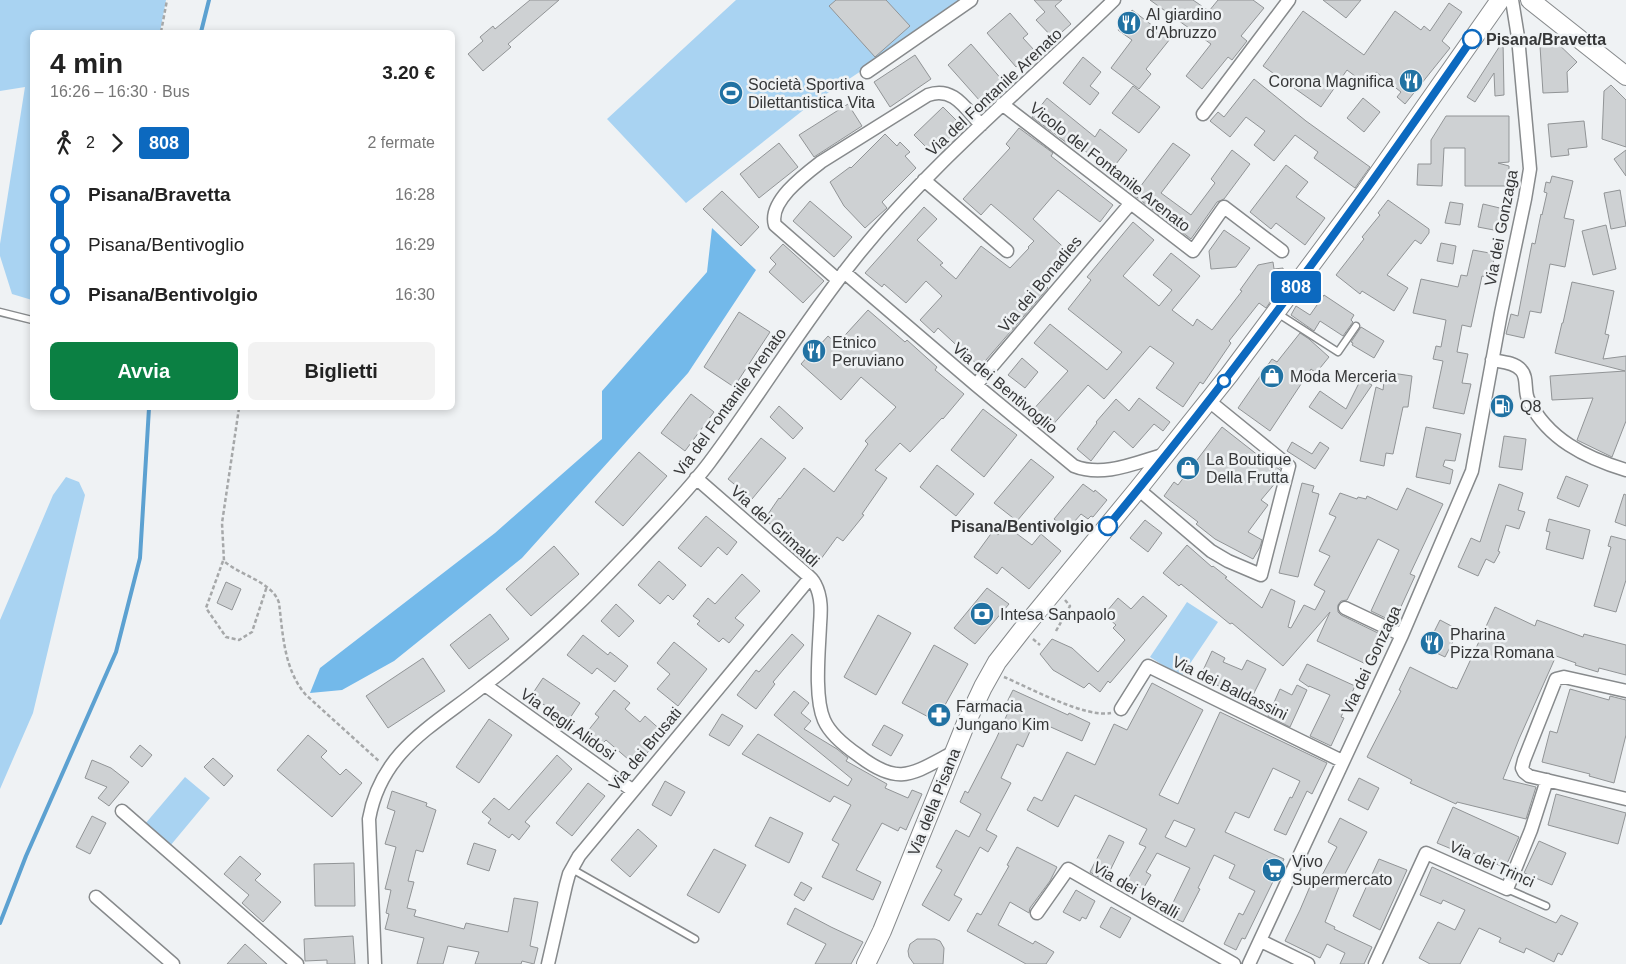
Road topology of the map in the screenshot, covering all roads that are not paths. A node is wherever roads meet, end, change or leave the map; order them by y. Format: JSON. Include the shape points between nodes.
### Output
{"nodes":[{"id":1,"x":971,"y":0,"type":"edge"},
{"id":2,"x":1114,"y":0,"type":"edge"},
{"id":3,"x":1289,"y":0,"type":"edge"},
{"id":4,"x":1500,"y":0,"type":"edge"},
{"id":5,"x":1512,"y":0,"type":"edge"},
{"id":6,"x":1530,"y":0,"type":"edge"},
{"id":7,"x":867,"y":72,"type":"dead end"},
{"id":8,"x":1626,"y":76,"type":"edge"},
{"id":9,"x":1002,"y":104,"type":"junction"},
{"id":10,"x":1203,"y":114,"type":"dead end"},
{"id":11,"x":980,"y":124,"type":"junction"},
{"id":12,"x":924,"y":180,"type":"junction"},
{"id":13,"x":1130,"y":204,"type":"junction"},
{"id":14,"x":1007,"y":251,"type":"dead end"},
{"id":15,"x":1282,"y":251,"type":"dead end"},
{"id":16,"x":841,"y":276,"type":"junction"},
{"id":17,"x":0,"y":312,"type":"edge"},
{"id":18,"x":1276,"y":312,"type":"junction"},
{"id":19,"x":30,"y":320,"type":"edge"},
{"id":20,"x":1356,"y":326,"type":"dead end"},
{"id":21,"x":1492,"y":360,"type":"junction"},
{"id":22,"x":976,"y":385,"type":"junction"},
{"id":23,"x":1209,"y":401,"type":"junction"},
{"id":24,"x":1166,"y":454,"type":"junction"},
{"id":25,"x":1626,"y":470,"type":"edge"},
{"id":26,"x":696,"y":478,"type":"junction"},
{"id":27,"x":1138,"y":489,"type":"junction"},
{"id":28,"x":810,"y":578,"type":"junction"},
{"id":29,"x":1345,"y":608,"type":"dead end"},
{"id":30,"x":1402,"y":635,"type":"junction"},
{"id":31,"x":484,"y":685,"type":"junction"},
{"id":32,"x":1626,"y":691,"type":"edge"},
{"id":33,"x":1121,"y":709,"type":"road end"},
{"id":34,"x":954,"y":752,"type":"junction"},
{"id":35,"x":1342,"y":761,"type":"junction"},
{"id":36,"x":1547,"y":780,"type":"junction"},
{"id":37,"x":632,"y":790,"type":"junction"},
{"id":38,"x":1626,"y":799,"type":"edge"},
{"id":39,"x":122,"y":811,"type":"dead end"},
{"id":40,"x":572,"y":869,"type":"junction"},
{"id":41,"x":1507,"y":889,"type":"junction"},
{"id":42,"x":96,"y":897,"type":"dead end"},
{"id":43,"x":1546,"y":906,"type":"dead end"},
{"id":44,"x":1037,"y":913,"type":"dead end"},
{"id":45,"x":695,"y":939,"type":"dead end"},
{"id":46,"x":1261,"y":941,"type":"junction"},
{"id":47,"x":173,"y":964,"type":"edge"},
{"id":48,"x":298,"y":964,"type":"edge"},
{"id":49,"x":375,"y":964,"type":"edge"},
{"id":50,"x":548,"y":964,"type":"edge"},
{"id":51,"x":866,"y":964,"type":"edge"},
{"id":52,"x":1234,"y":964,"type":"edge"},
{"id":53,"x":1249,"y":964,"type":"edge"},
{"id":54,"x":1308,"y":964,"type":"edge"},
{"id":55,"x":1375,"y":964,"type":"edge"}],
"edges":[{"from":1,"to":7,"type":"street"},
{"from":2,"to":9,"type":"street","name":"Via del Fontanile Arenato"},
{"from":3,"to":10,"type":"street"},
{"from":4,"to":18,"type":"main road","name":"Via della Pisana","via":[[1366,191]]},
{"from":5,"to":21,"type":"street","name":"Via dei Gonzaga","via":[[1530,169]]},
{"from":6,"to":8,"type":"main road"},
{"from":9,"to":11,"type":"street","name":"Via del Fontanile Arenato"},
{"from":9,"to":13,"type":"street","name":"Vicolo del Fontanile Arenato"},
{"from":11,"to":12,"type":"street","name":"Via del Fontanile Arenato"},
{"from":11,"to":16,"type":"street","name":"Via dei Bentivoglio","via":[[954,96],[945,92],[928,94],[821,162],[784,196],[775,210],[775,225]]},
{"from":12,"to":14,"type":"street"},
{"from":12,"to":16,"type":"street","name":"Via del Fontanile Arenato"},
{"from":13,"to":15,"type":"street","name":"Vicolo del Fontanile Arenato","via":[[1193,251],[1224,207]]},
{"from":13,"to":22,"type":"street","name":"Via dei Bonadies"},
{"from":16,"to":22,"type":"street","name":"Via dei Bentivoglio"},
{"from":16,"to":26,"type":"street","name":"Via del Fontanile Arenato"},
{"from":17,"to":19,"type":"lane"},
{"from":18,"to":20,"type":"lane","via":[[1338,352]]},
{"from":18,"to":23,"type":"main road","name":"Via della Pisana"},
{"from":21,"to":25,"type":"street","via":[[1521,370],[1526,394],[1534,410],[1560,438],[1587,456]]},
{"from":21,"to":30,"type":"street","name":"Via dei Gonzaga","via":[[1472,470]]},
{"from":22,"to":24,"type":"street","name":"Via dei Bentivoglio","via":[[1078,468],[1111,469]]},
{"from":23,"to":24,"type":"main road","name":"Via della Pisana"},
{"from":23,"to":27,"type":"street","via":[[1289,466],[1262,575],[1211,551]]},
{"from":24,"to":27,"type":"main road","name":"Via della Pisana"},
{"from":26,"to":28,"type":"street","name":"Via dei Grimaldi"},
{"from":26,"to":31,"type":"street","name":"Via del Fontanile Arenato","via":[[579,604]]},
{"from":27,"to":34,"type":"main road","name":"Via della Pisana","via":[[1009,645],[976,700]]},
{"from":28,"to":34,"type":"street","name":"Via dei Grimaldi","via":[[818,590],[821,610],[820,702],[823,717],[832,732],[862,758],[894,775],[912,773]]},
{"from":28,"to":37,"type":"street","name":"Via dei Brusati"},
{"from":29,"to":30,"type":"street"},
{"from":30,"to":35,"type":"street","name":"Via dei Gonzaga"},
{"from":31,"to":37,"type":"street","name":"Via degli Alidosi"},
{"from":31,"to":49,"type":"street","name":"Via del Fontanile Arenato","via":[[412,740],[388,769],[373,802],[368,827]]},
{"from":32,"to":36,"type":"street","via":[[1564,677],[1556,679],[1523,765],[1527,775]]},
{"from":33,"to":35,"type":"street","name":"Via dei Baldassini","via":[[1148,666]]},
{"from":34,"to":51,"type":"main road","name":"Via della Pisana"},
{"from":35,"to":46,"type":"street","name":"Via dei Gonzaga"},
{"from":36,"to":38,"type":"street"},
{"from":36,"to":41,"type":"street"},
{"from":37,"to":40,"type":"street","name":"Via dei Brusati","via":[[584,849]]},
{"from":39,"to":48,"type":"street"},
{"from":40,"to":45,"type":"lane"},
{"from":40,"to":50,"type":"street","name":"Via dei Brusati"},
{"from":41,"to":43,"type":"lane","name":"Via dei Trinci"},
{"from":41,"to":55,"type":"street","name":"Via dei Trinci","via":[[1426,853]]},
{"from":42,"to":47,"type":"street"},
{"from":44,"to":52,"type":"street","name":"Via dei Veralli","via":[[1068,870]]},
{"from":46,"to":53,"type":"street","name":"Via dei Gonzaga"},
{"from":46,"to":54,"type":"street"}]}
